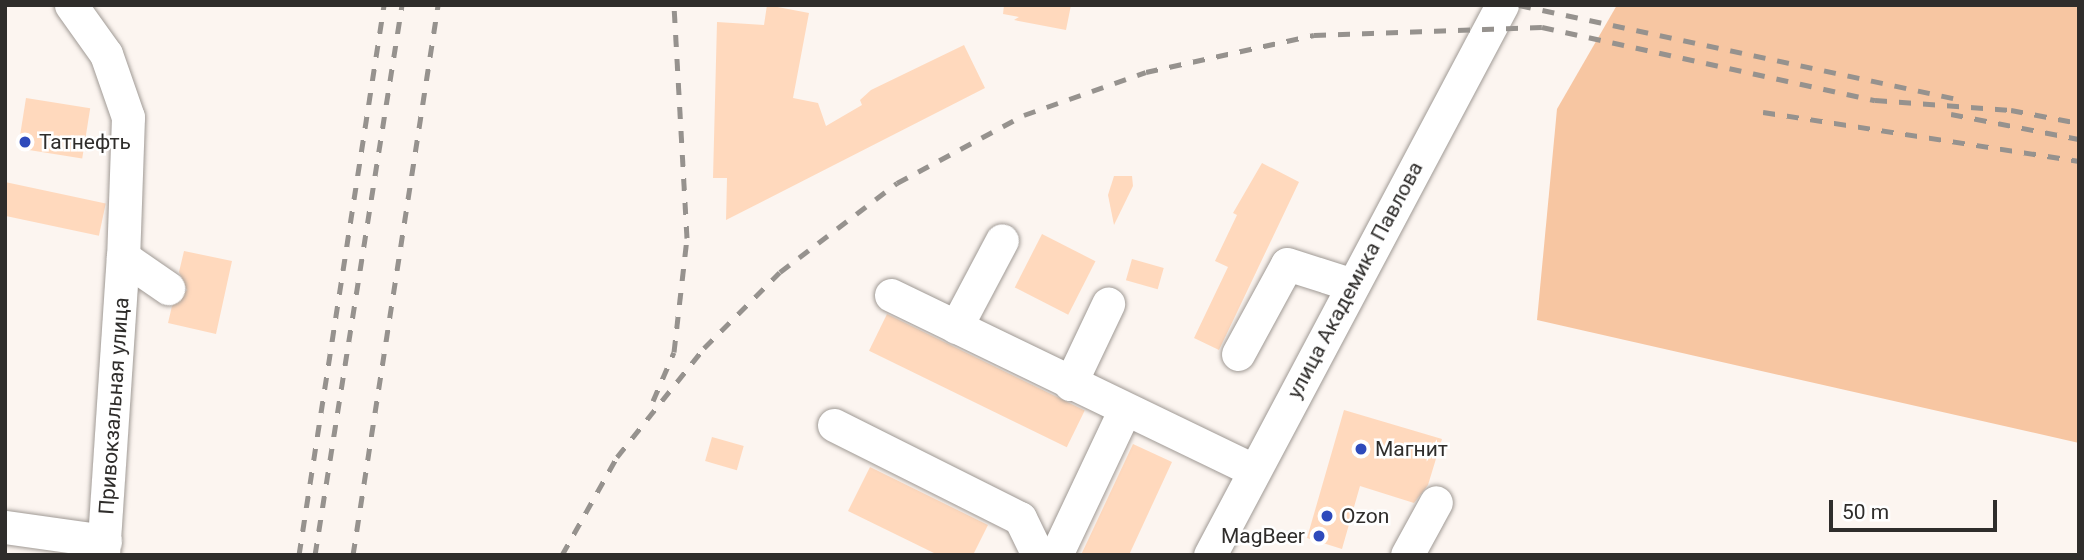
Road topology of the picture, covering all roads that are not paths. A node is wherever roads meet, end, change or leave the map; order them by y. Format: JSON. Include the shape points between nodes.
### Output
{"nodes":[{"id":1,"x":71,"y":5,"type":"edge"},
{"id":2,"x":1502,"y":5,"type":"edge"},
{"id":3,"x":1002,"y":240,"type":"dead end"},
{"id":4,"x":123,"y":257,"type":"junction"},
{"id":5,"x":1353,"y":285,"type":"junction"},
{"id":6,"x":168,"y":288,"type":"dead end"},
{"id":7,"x":891,"y":295,"type":"dead end"},
{"id":8,"x":1108,"y":303,"type":"dead end"},
{"id":9,"x":956,"y":327,"type":"junction"},
{"id":10,"x":1238,"y":354,"type":"dead end"},
{"id":11,"x":1070,"y":384,"type":"junction"},
{"id":12,"x":1124,"y":411,"type":"junction"},
{"id":13,"x":834,"y":425,"type":"dead end"},
{"id":14,"x":1253,"y":470,"type":"junction"},
{"id":15,"x":1436,"y":502,"type":"dead end"},
{"id":16,"x":5,"y":527,"type":"edge"},
{"id":17,"x":104,"y":548,"type":"edge"},
{"id":18,"x":1038,"y":555,"type":"edge"},
{"id":19,"x":1056,"y":555,"type":"edge"},
{"id":20,"x":1210,"y":555,"type":"edge"},
{"id":21,"x":1407,"y":555,"type":"edge"}],
"edges":[{"from":1,"to":4,"type":"street","name":"Привокзальная улица","via":[[106,54],[128,117]]},
{"from":2,"to":5,"type":"street","name":"улица Академика Павлова"},
{"from":3,"to":9,"type":"street"},
{"from":4,"to":6,"type":"street","name":"Привокзальная улица"},
{"from":4,"to":17,"type":"street","name":"Привокзальная улица"},
{"from":5,"to":10,"type":"street","via":[[1287,264]]},
{"from":5,"to":14,"type":"street","name":"улица Академика Павлова"},
{"from":7,"to":9,"type":"street"},
{"from":8,"to":11,"type":"street"},
{"from":9,"to":11,"type":"street"},
{"from":11,"to":12,"type":"street"},
{"from":12,"to":14,"type":"street"},
{"from":12,"to":19,"type":"street"},
{"from":13,"to":18,"type":"street","via":[[1020,518]]},
{"from":14,"to":20,"type":"street","name":"улица Академика Павлова"},
{"from":15,"to":21,"type":"street"},
{"from":16,"to":17,"type":"street"}]}
